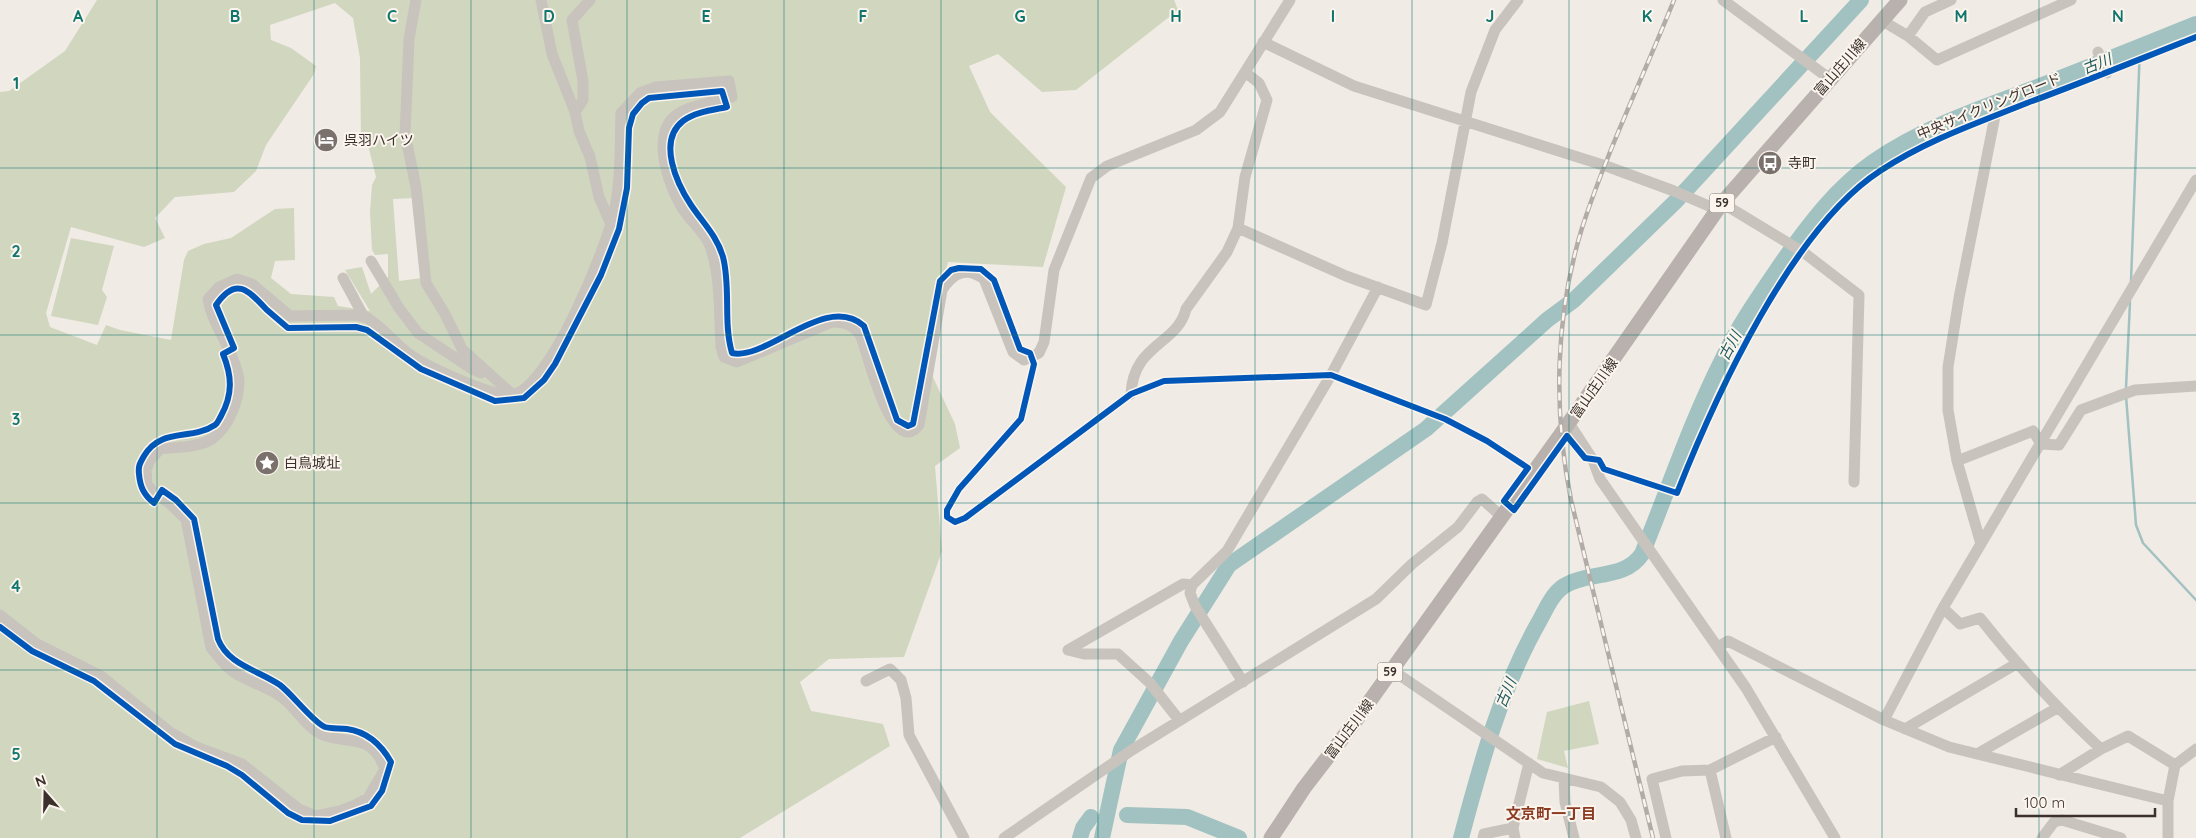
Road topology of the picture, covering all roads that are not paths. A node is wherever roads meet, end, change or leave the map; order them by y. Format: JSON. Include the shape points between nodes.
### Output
{"nodes":[{"id":1,"x":416,"y":0,"type":"edge"},
{"id":2,"x":541,"y":0,"type":"edge"},
{"id":3,"x":590,"y":0,"type":"edge"},
{"id":4,"x":1290,"y":0,"type":"edge"},
{"id":5,"x":1518,"y":0,"type":"edge"},
{"id":6,"x":1723,"y":0,"type":"edge"},
{"id":7,"x":1900,"y":0,"type":"edge"},
{"id":8,"x":1951,"y":0,"type":"edge"},
{"id":9,"x":2071,"y":0,"type":"edge"},
{"id":10,"x":1881,"y":20,"type":"junction"},
{"id":11,"x":1908,"y":36,"type":"junction"},
{"id":12,"x":1263,"y":42,"type":"junction"},
{"id":13,"x":2098,"y":52,"type":"dead end"},
{"id":14,"x":1246,"y":73,"type":"junction"},
{"id":15,"x":2107,"y":73,"type":"dead end"},
{"id":16,"x":1830,"y":79,"type":"junction"},
{"id":17,"x":575,"y":112,"type":"junction"},
{"id":18,"x":1995,"y":116,"type":"dead end"},
{"id":19,"x":1465,"y":120,"type":"junction"},
{"id":20,"x":2196,"y":180,"type":"edge"},
{"id":21,"x":1720,"y":206,"type":"junction"},
{"id":22,"x":610,"y":222,"type":"junction"},
{"id":23,"x":1238,"y":228,"type":"junction"},
{"id":24,"x":371,"y":261,"type":"dead end"},
{"id":25,"x":343,"y":278,"type":"dead end"},
{"id":26,"x":1378,"y":287,"type":"junction"},
{"id":27,"x":364,"y":316,"type":"junction"},
{"id":28,"x":492,"y":378,"type":"junction"},
{"id":29,"x":2196,"y":386,"type":"edge"},
{"id":30,"x":1131,"y":394,"type":"dead end"},
{"id":31,"x":513,"y":395,"type":"junction"},
{"id":32,"x":1569,"y":423,"type":"junction"},
{"id":33,"x":2041,"y":444,"type":"junction"},
{"id":34,"x":1957,"y":461,"type":"junction"},
{"id":35,"x":1854,"y":482,"type":"dead end"},
{"id":36,"x":1501,"y":516,"type":"junction"},
{"id":37,"x":1981,"y":544,"type":"junction"},
{"id":38,"x":1192,"y":585,"type":"junction"},
{"id":39,"x":1944,"y":608,"type":"junction"},
{"id":40,"x":0,"y":615,"type":"edge"},
{"id":41,"x":1718,"y":648,"type":"junction"},
{"id":42,"x":2016,"y":664,"type":"junction"},
{"id":43,"x":1392,"y":670,"type":"junction"},
{"id":44,"x":866,"y":681,"type":"dead end"},
{"id":45,"x":1243,"y":682,"type":"junction"},
{"id":46,"x":2057,"y":708,"type":"junction"},
{"id":47,"x":1179,"y":720,"type":"junction"},
{"id":48,"x":1884,"y":720,"type":"junction"},
{"id":49,"x":1905,"y":729,"type":"junction"},
{"id":50,"x":1776,"y":737,"type":"junction"},
{"id":51,"x":2196,"y":749,"type":"edge"},
{"id":52,"x":2101,"y":750,"type":"junction"},
{"id":53,"x":1977,"y":754,"type":"junction"},
{"id":54,"x":1529,"y":763,"type":"junction"},
{"id":55,"x":2176,"y":765,"type":"junction"},
{"id":56,"x":1710,"y":770,"type":"junction"},
{"id":57,"x":2059,"y":775,"type":"junction"},
{"id":58,"x":1564,"y":779,"type":"junction"},
{"id":59,"x":2168,"y":801,"type":"junction"},
{"id":60,"x":1514,"y":833,"type":"edge"},
{"id":61,"x":964,"y":838,"type":"edge"},
{"id":62,"x":1004,"y":838,"type":"edge"},
{"id":63,"x":1271,"y":838,"type":"edge"},
{"id":64,"x":1482,"y":838,"type":"edge"},
{"id":65,"x":1574,"y":838,"type":"edge"},
{"id":66,"x":1636,"y":838,"type":"edge"},
{"id":67,"x":1666,"y":838,"type":"edge"},
{"id":68,"x":1726,"y":838,"type":"edge"},
{"id":69,"x":1835,"y":838,"type":"edge"},
{"id":70,"x":2042,"y":838,"type":"edge"},
{"id":71,"x":2121,"y":838,"type":"edge"},
{"id":72,"x":2168,"y":838,"type":"edge"}],
"edges":[{"from":1,"to":28,"type":"street","via":[[409,38],[405,134],[416,187],[426,283],[462,349]]},
{"from":2,"to":17,"type":"street","via":[[552,54]]},
{"from":3,"to":17,"type":"street","via":[[572,20],[583,81],[583,100]]},
{"from":4,"to":12,"type":"street"},
{"from":5,"to":19,"type":"street","via":[[1495,30],[1471,92]]},
{"from":6,"to":16,"type":"street"},
{"from":7,"to":10,"type":"main road","name":"富山庄川線","number":"59"},
{"from":8,"to":11,"type":"street","via":[[1926,12]]},
{"from":9,"to":11,"type":"street","via":[[1938,60]]},
{"from":10,"to":11,"type":"street"},
{"from":10,"to":16,"type":"main road","name":"富山庄川線","number":"59"},
{"from":12,"to":14,"type":"street"},
{"from":12,"to":19,"type":"street","via":[[1354,86]]},
{"from":13,"to":15,"type":"street"},
{"from":14,"to":22,"type":"street","via":[[1210,122],[1107,166],[1091,178],[1054,270],[1044,342],[1038,353],[1024,360],[1013,352],[984,278],[967,271],[948,280],[942,290],[919,425],[908,433],[900,430],[888,414],[862,336],[844,322],[832,322],[737,362],[724,357],[714,258],[703,232],[681,206],[666,171],[662,146],[668,126],[680,112],[732,98],[729,81],[656,87],[640,93],[629,103],[621,113],[618,187]]},
{"from":14,"to":23,"type":"street","via":[[1259,83],[1266,100],[1245,177]]},
{"from":16,"to":21,"type":"main road","name":"富山庄川線","number":"59"},
{"from":17,"to":22,"type":"street","via":[[599,197]]},
{"from":18,"to":34,"type":"street","via":[[1948,367],[1948,410]]},
{"from":19,"to":21,"type":"street"},
{"from":19,"to":26,"type":"street","via":[[1442,243],[1426,304]]},
{"from":20,"to":33,"type":"street"},
{"from":21,"to":32,"type":"main road","name":"富山庄川線","number":"59"},
{"from":21,"to":35,"type":"street","via":[[1803,252],[1859,295]]},
{"from":22,"to":31,"type":"street","via":[[595,273],[555,351],[530,387]]},
{"from":23,"to":26,"type":"street"},
{"from":23,"to":30,"type":"street","via":[[1227,252],[1177,327],[1142,358],[1132,381]]},
{"from":24,"to":28,"type":"street","via":[[399,308],[418,332],[472,369]]},
{"from":25,"to":27,"type":"street"},
{"from":26,"to":38,"type":"street","via":[[1331,375],[1227,551]]},
{"from":27,"to":31,"type":"street","via":[[424,363],[492,392]]},
{"from":27,"to":40,"type":"street","via":[[290,316],[252,284],[238,279],[219,287],[208,299],[211,314],[230,352],[239,380],[236,402],[225,425],[212,439],[193,446],[160,449],[146,470],[147,484],[153,492],[186,519],[211,648],[234,673],[266,686],[283,698],[312,728],[328,737],[366,743],[379,754],[384,769],[368,798],[340,811],[316,816],[299,809],[242,764],[196,747],[170,732],[101,676],[37,644]]},
{"from":28,"to":31,"type":"street"},
{"from":29,"to":33,"type":"street","via":[[2130,391],[2081,410],[2059,445]]},
{"from":32,"to":36,"type":"main road","name":"富山庄川線","number":"59"},
{"from":32,"to":41,"type":"street","via":[[1600,479]]},
{"from":33,"to":34,"type":"street","via":[[2033,431]]},
{"from":33,"to":37,"type":"street"},
{"from":34,"to":37,"type":"street"},
{"from":36,"to":43,"type":"main road","name":"富山庄川線","number":"59"},
{"from":36,"to":45,"type":"street","via":[[1482,499],[1477,502],[1458,527],[1412,564],[1376,599]]},
{"from":37,"to":39,"type":"street"},
{"from":38,"to":45,"type":"street","via":[[1190,593],[1195,606]]},
{"from":38,"to":47,"type":"street","via":[[1184,584],[1068,650],[1084,654],[1118,654],[1150,683]]},
{"from":39,"to":42,"type":"street","via":[[1960,624],[1980,618]]},
{"from":39,"to":48,"type":"street"},
{"from":41,"to":48,"type":"street","via":[[1728,641]]},
{"from":41,"to":50,"type":"street"},
{"from":42,"to":46,"type":"street"},
{"from":42,"to":49,"type":"street"},
{"from":43,"to":54,"type":"street"},
{"from":43,"to":63,"type":"main road","name":"富山庄川線","number":"59"},
{"from":44,"to":61,"type":"street","via":[[890,669],[901,680],[909,735]]},
{"from":45,"to":47,"type":"street"},
{"from":46,"to":52,"type":"street"},
{"from":46,"to":53,"type":"street"},
{"from":47,"to":62,"type":"street"},
{"from":48,"to":49,"type":"street"},
{"from":49,"to":53,"type":"street"},
{"from":50,"to":56,"type":"street"},
{"from":50,"to":69,"type":"street"},
{"from":51,"to":55,"type":"street"},
{"from":52,"to":55,"type":"street","via":[[2128,736]]},
{"from":52,"to":57,"type":"street"},
{"from":53,"to":57,"type":"street"},
{"from":54,"to":58,"type":"street","via":[[1543,773]]},
{"from":54,"to":60,"type":"street"},
{"from":55,"to":59,"type":"street"},
{"from":56,"to":67,"type":"street","via":[[1682,771],[1652,778]]},
{"from":56,"to":68,"type":"street"},
{"from":57,"to":59,"type":"street"},
{"from":58,"to":65,"type":"street","via":[[1565,802]]},
{"from":58,"to":66,"type":"street","via":[[1601,787],[1620,802],[1631,820]]},
{"from":59,"to":72,"type":"street"},
{"from":60,"to":64,"type":"street","via":[[1484,834]]},
{"from":70,"to":71,"type":"street","via":[[2054,822],[2062,820]]}]}
